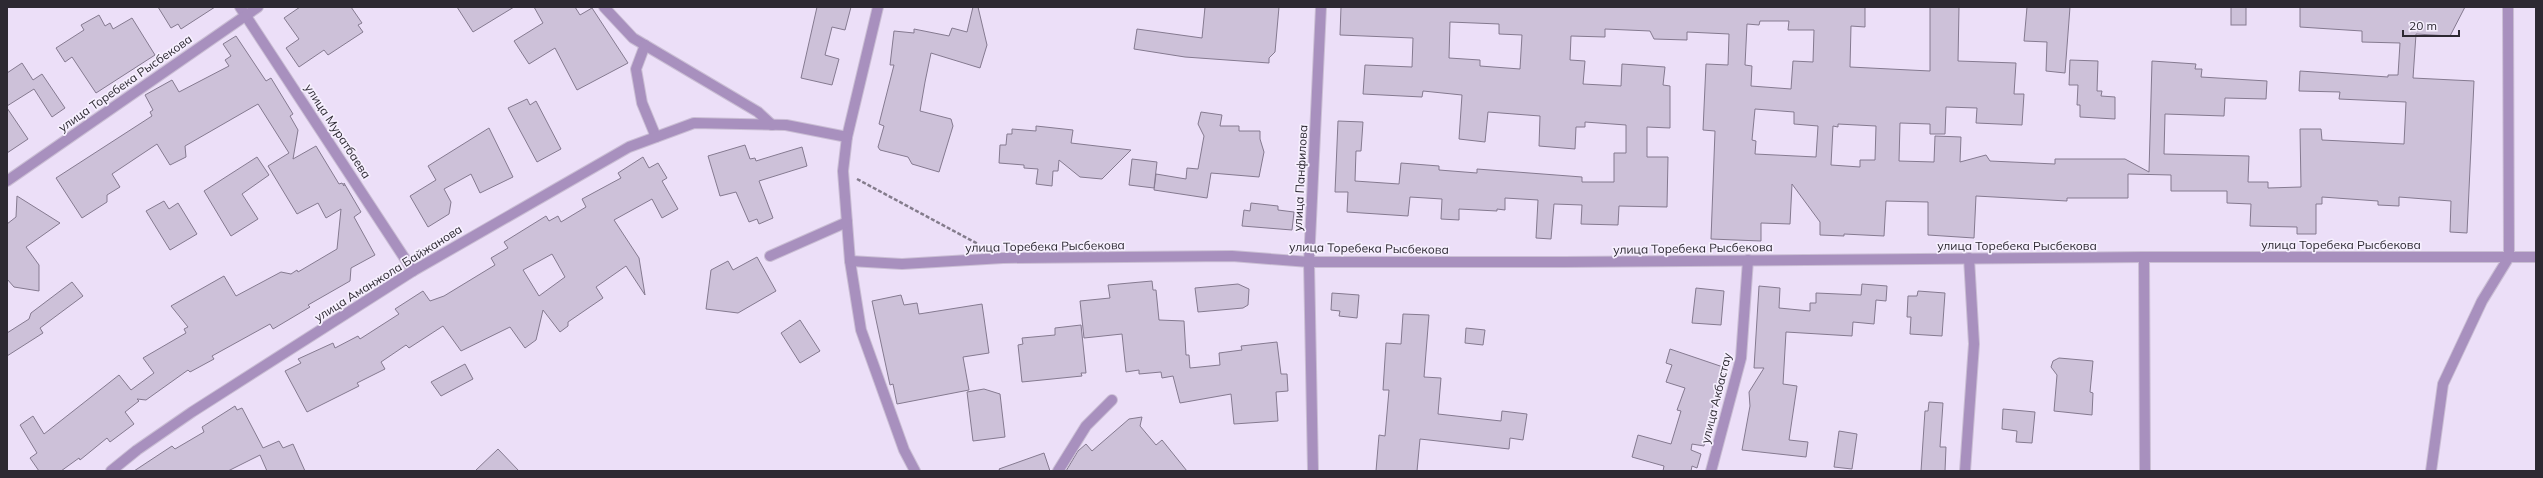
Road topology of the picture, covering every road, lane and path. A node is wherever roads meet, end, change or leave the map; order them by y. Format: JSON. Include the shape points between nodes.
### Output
{"nodes":[{"id":1,"x":258,"y":7,"type":"edge"},
{"id":2,"x":604,"y":7,"type":"edge"},
{"id":3,"x":878,"y":7,"type":"edge"},
{"id":4,"x":1322,"y":7,"type":"edge"},
{"id":5,"x":2508,"y":7,"type":"edge"},
{"id":6,"x":243,"y":11,"type":"edge"},
{"id":7,"x":645,"y":45,"type":"junction"},
{"id":8,"x":772,"y":125,"type":"junction"},
{"id":9,"x":847,"y":136,"type":"junction"},
{"id":10,"x":656,"y":137,"type":"junction"},
{"id":11,"x":842,"y":171,"type":"junction"},
{"id":12,"x":7,"y":181,"type":"edge"},
{"id":13,"x":847,"y":222,"type":"junction"},
{"id":14,"x":770,"y":256,"type":"dead end"},
{"id":15,"x":2144,"y":257,"type":"junction"},
{"id":16,"x":2510,"y":257,"type":"junction"},
{"id":17,"x":2536,"y":257,"type":"edge"},
{"id":18,"x":1003,"y":258,"type":"junction"},
{"id":19,"x":1970,"y":258,"type":"junction"},
{"id":20,"x":850,"y":260,"type":"junction"},
{"id":21,"x":1748,"y":260,"type":"junction"},
{"id":22,"x":1310,"y":262,"type":"junction"},
{"id":23,"x":413,"y":270,"type":"junction"},
{"id":24,"x":1112,"y":400,"type":"dead end"},
{"id":25,"x":111,"y":471,"type":"edge"},
{"id":26,"x":915,"y":471,"type":"edge"},
{"id":27,"x":1058,"y":471,"type":"edge"},
{"id":28,"x":1313,"y":471,"type":"edge"},
{"id":29,"x":1710,"y":471,"type":"edge"},
{"id":30,"x":1965,"y":471,"type":"edge"},
{"id":31,"x":2146,"y":471,"type":"edge"},
{"id":32,"x":2431,"y":471,"type":"edge"}],
"edges":[{"from":1,"to":6,"type":"street","name":"улица Торебека Рысбекова"},
{"from":2,"to":7,"type":"street","via":[[633,38]]},
{"from":3,"to":9,"type":"street"},
{"from":4,"to":22,"type":"street","name":"улица Панфилова"},
{"from":5,"to":16,"type":"street"},
{"from":6,"to":12,"type":"street","name":"улица Торебека Рысбекова"},
{"from":6,"to":23,"type":"street","name":"улица Муратбаева"},
{"from":7,"to":8,"type":"street","via":[[758,112]]},
{"from":7,"to":10,"type":"street","via":[[636,69],[642,103]]},
{"from":8,"to":9,"type":"street","via":[[786,125]]},
{"from":8,"to":10,"type":"street","name":"улица Аманжола Байжанова","via":[[694,123]]},
{"from":9,"to":11,"type":"street"},
{"from":10,"to":23,"type":"street","name":"улица Аманжола Байжанова","via":[[629,147]]},
{"from":11,"to":13,"type":"street"},
{"from":11,"to":18,"type":"path"},
{"from":13,"to":14,"type":"street"},
{"from":13,"to":20,"type":"street"},
{"from":15,"to":16,"type":"street","name":"улица Торебека Рысбекова"},
{"from":15,"to":19,"type":"street","name":"улица Торебека Рысбекова"},
{"from":15,"to":31,"type":"street"},
{"from":16,"to":17,"type":"street","name":"улица Торебека Рысбекова"},
{"from":16,"to":32,"type":"street","via":[[2482,301],[2443,384]]},
{"from":18,"to":20,"type":"street","name":"улица Торебека Рысбекова","via":[[902,264]]},
{"from":18,"to":22,"type":"street","name":"улица Торебека Рысбекова","via":[[1232,256]]},
{"from":19,"to":21,"type":"street","name":"улица Торебека Рысбекова"},
{"from":19,"to":30,"type":"street","via":[[1974,344]]},
{"from":20,"to":26,"type":"street","via":[[861,330],[904,450]]},
{"from":21,"to":22,"type":"street","name":"улица Торебека Рысбекова"},
{"from":21,"to":29,"type":"street","name":"улица Акбастау","via":[[1741,358]]},
{"from":22,"to":28,"type":"street","name":"улица Панфилова"},
{"from":23,"to":25,"type":"street","name":"улица Аманжола Байжанова","via":[[192,412],[136,450]]},
{"from":24,"to":27,"type":"street","via":[[1086,426]]}]}
